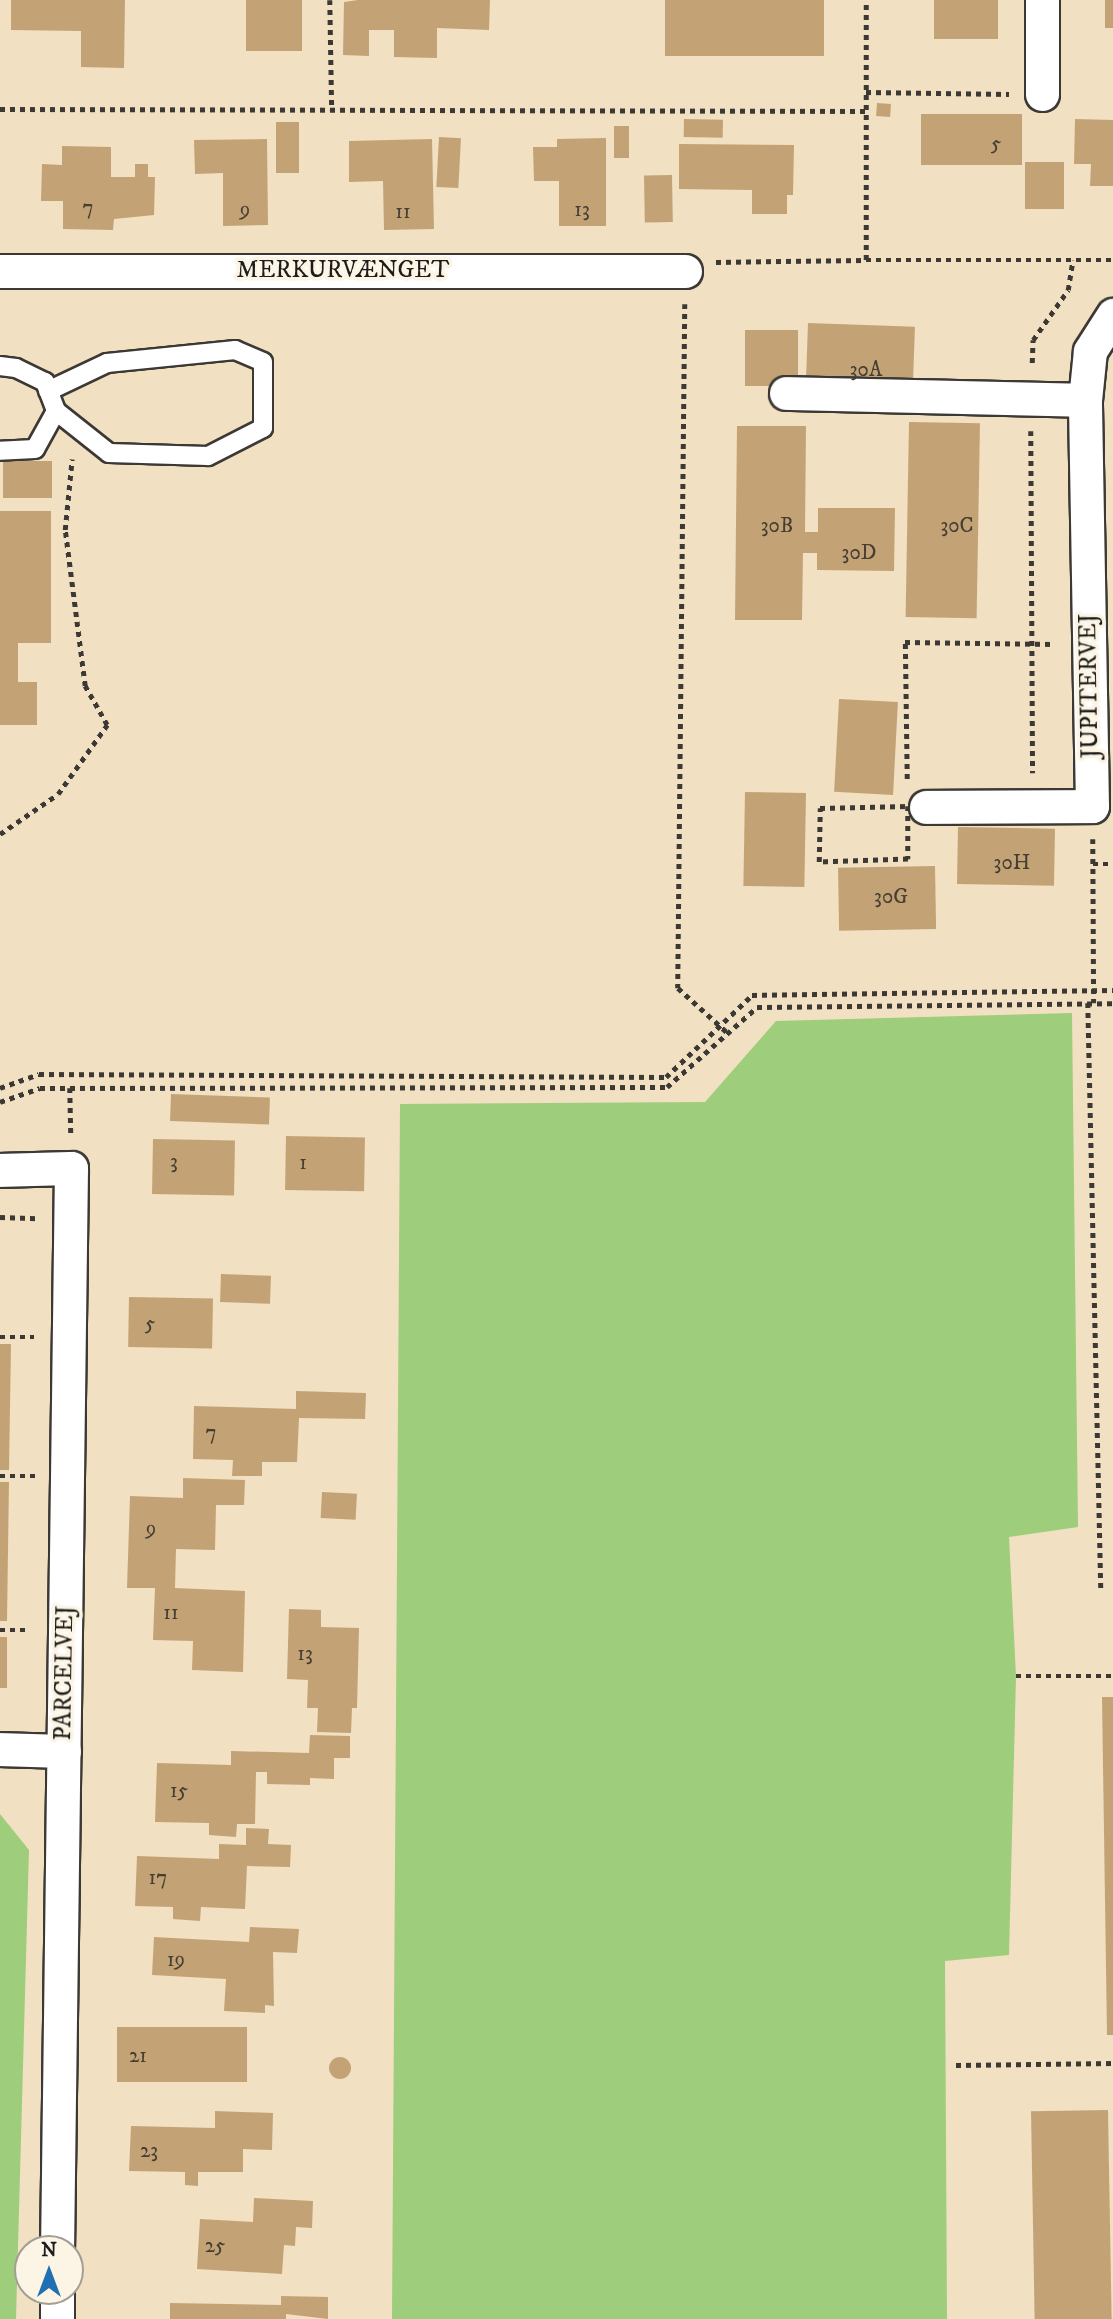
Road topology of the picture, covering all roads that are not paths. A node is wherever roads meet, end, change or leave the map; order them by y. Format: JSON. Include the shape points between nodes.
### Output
{"nodes":[{"id":1,"x":1042,"y":0,"type":"edge"},
{"id":2,"x":1042,"y":94,"type":"road end"},
{"id":3,"x":0,"y":271,"type":"edge"},
{"id":4,"x":685,"y":271,"type":"road end"},
{"id":5,"x":1113,"y":315,"type":"edge"},
{"id":6,"x":0,"y":366,"type":"edge"},
{"id":7,"x":48,"y":391,"type":"junction"},
{"id":8,"x":786,"y":393,"type":"dead end"},
{"id":9,"x":1084,"y":400,"type":"junction"},
{"id":10,"x":56,"y":411,"type":"junction"},
{"id":11,"x":0,"y":451,"type":"edge"},
{"id":12,"x":917,"y":807,"type":"road end"},
{"id":13,"x":0,"y":1170,"type":"edge"},
{"id":14,"x":0,"y":1749,"type":"edge"},
{"id":15,"x":64,"y":1751,"type":"junction"},
{"id":16,"x":58,"y":2235,"type":"edge"}],
"edges":[{"from":1,"to":2,"type":"street"},
{"from":3,"to":4,"type":"street","name":"MERKURVÆNGET"},
{"from":5,"to":9,"type":"street","name":"JUPITERVEJ","via":[[1090,351]]},
{"from":6,"to":7,"type":"lane","via":[[45,382]]},
{"from":7,"to":10,"type":"lane"},
{"from":7,"to":10,"type":"lane","via":[[107,363],[235,351],[263,362],[263,428],[208,456],[108,453]]},
{"from":8,"to":9,"type":"street"},
{"from":9,"to":12,"type":"street","name":"JUPITERVEJ","via":[[1092,806]]},
{"from":10,"to":11,"type":"lane","via":[[35,449]]},
{"from":13,"to":15,"type":"street","name":"PARCELVEJ","via":[[71,1168]]},
{"from":14,"to":15,"type":"street"},
{"from":15,"to":16,"type":"street","name":"PARCELVEJ"}]}
